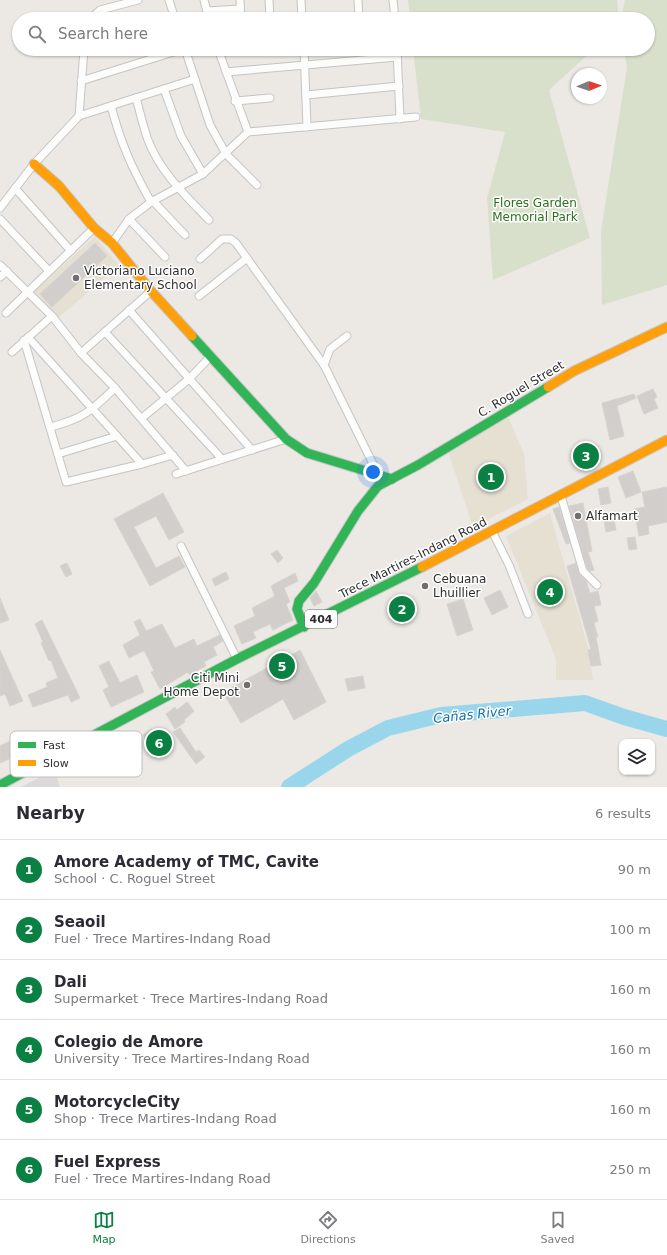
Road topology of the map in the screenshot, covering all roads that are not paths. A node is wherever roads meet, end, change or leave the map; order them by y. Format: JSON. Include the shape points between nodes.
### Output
{"nodes":[{"id":1,"x":138,"y":0,"type":"edge"},
{"id":2,"x":169,"y":0,"type":"edge"},
{"id":3,"x":204,"y":0,"type":"edge"},
{"id":4,"x":240,"y":0,"type":"edge"},
{"id":5,"x":268,"y":0,"type":"edge"},
{"id":6,"x":301,"y":0,"type":"edge"},
{"id":7,"x":358,"y":0,"type":"edge"},
{"id":8,"x":393,"y":0,"type":"edge"},
{"id":9,"x":240,"y":9,"type":"junction"},
{"id":10,"x":207,"y":11,"type":"joint"},
{"id":11,"x":97,"y":12,"type":"edge"},
{"id":12,"x":173,"y":12,"type":"edge"},
{"id":13,"x":240,"y":12,"type":"edge"},
{"id":14,"x":269,"y":12,"type":"edge"},
{"id":15,"x":302,"y":12,"type":"edge"},
{"id":16,"x":359,"y":12,"type":"edge"},
{"id":17,"x":394,"y":12,"type":"edge"},
{"id":18,"x":83,"y":56,"type":"edge"},
{"id":19,"x":161,"y":56,"type":"edge"},
{"id":20,"x":187,"y":56,"type":"edge"},
{"id":21,"x":220,"y":56,"type":"edge"},
{"id":22,"x":304,"y":56,"type":"edge"},
{"id":23,"x":397,"y":57,"type":"joint"},
{"id":24,"x":304,"y":65,"type":"junction"},
{"id":25,"x":226,"y":72,"type":"junction"},
{"id":26,"x":195,"y":79,"type":"junction"},
{"id":27,"x":81,"y":81,"type":"junction"},
{"id":28,"x":398,"y":86,"type":"junction"},
{"id":29,"x":164,"y":89,"type":"junction"},
{"id":30,"x":306,"y":95,"type":"junction"},
{"id":31,"x":136,"y":98,"type":"junction"},
{"id":32,"x":270,"y":98,"type":"dead end"},
{"id":33,"x":235,"y":101,"type":"junction"},
{"id":34,"x":111,"y":106,"type":"junction"},
{"id":35,"x":78,"y":116,"type":"junction"},
{"id":36,"x":416,"y":117,"type":"dead end"},
{"id":37,"x":400,"y":119,"type":"junction"},
{"id":38,"x":307,"y":127,"type":"junction"},
{"id":39,"x":248,"y":132,"type":"junction"},
{"id":40,"x":226,"y":154,"type":"junction"},
{"id":41,"x":34,"y":164,"type":"junction"},
{"id":42,"x":203,"y":174,"type":"junction"},
{"id":43,"x":257,"y":185,"type":"dead end"},
{"id":44,"x":15,"y":188,"type":"junction"},
{"id":45,"x":177,"y":188,"type":"junction"},
{"id":46,"x":152,"y":201,"type":"junction"},
{"id":47,"x":0,"y":208,"type":"edge"},
{"id":48,"x":0,"y":219,"type":"edge"},
{"id":49,"x":128,"y":219,"type":"junction"},
{"id":50,"x":209,"y":220,"type":"dead end"},
{"id":51,"x":94,"y":228,"type":"junction"},
{"id":52,"x":185,"y":235,"type":"dead end"},
{"id":53,"x":112,"y":243,"type":"junction"},
{"id":54,"x":70,"y":250,"type":"junction"},
{"id":55,"x":165,"y":257,"type":"dead end"},
{"id":56,"x":247,"y":258,"type":"junction"},
{"id":57,"x":200,"y":259,"type":"dead end"},
{"id":58,"x":0,"y":265,"type":"edge"},
{"id":59,"x":7,"y":271,"type":"junction"},
{"id":60,"x":49,"y":271,"type":"junction"},
{"id":61,"x":0,"y":277,"type":"edge"},
{"id":62,"x":151,"y":291,"type":"junction"},
{"id":63,"x":27,"y":292,"type":"junction"},
{"id":64,"x":199,"y":296,"type":"dead end"},
{"id":65,"x":129,"y":310,"type":"junction"},
{"id":66,"x":6,"y":313,"type":"dead end"},
{"id":67,"x":52,"y":316,"type":"junction"},
{"id":68,"x":667,"y":327,"type":"edge"},
{"id":69,"x":105,"y":332,"type":"junction"},
{"id":70,"x":347,"y":336,"type":"dead end"},
{"id":71,"x":26,"y":338,"type":"junction"},
{"id":72,"x":12,"y":352,"type":"dead end"},
{"id":73,"x":81,"y":353,"type":"junction"},
{"id":74,"x":211,"y":356,"type":"junction"},
{"id":75,"x":324,"y":365,"type":"junction"},
{"id":76,"x":189,"y":379,"type":"junction"},
{"id":77,"x":115,"y":388,"type":"junction"},
{"id":78,"x":166,"y":399,"type":"junction"},
{"id":79,"x":92,"y":409,"type":"junction"},
{"id":80,"x":142,"y":418,"type":"junction"},
{"id":81,"x":51,"y":427,"type":"junction"},
{"id":82,"x":117,"y":436,"type":"junction"},
{"id":83,"x":286,"y":439,"type":"junction"},
{"id":84,"x":667,"y":440,"type":"edge"},
{"id":85,"x":252,"y":450,"type":"junction"},
{"id":86,"x":58,"y":454,"type":"junction"},
{"id":87,"x":173,"y":455,"type":"junction"},
{"id":88,"x":222,"y":459,"type":"junction"},
{"id":89,"x":142,"y":464,"type":"junction"},
{"id":90,"x":186,"y":471,"type":"junction"},
{"id":91,"x":176,"y":474,"type":"dead end"},
{"id":92,"x":379,"y":476,"type":"junction"},
{"id":93,"x":392,"y":479,"type":"junction"},
{"id":94,"x":561,"y":496,"type":"junction"},
{"id":95,"x":492,"y":531,"type":"junction"},
{"id":96,"x":181,"y":546,"type":"dead end"},
{"id":97,"x":597,"y":585,"type":"dead end"},
{"id":98,"x":528,"y":614,"type":"dead end"},
{"id":99,"x":304,"y":627,"type":"junction"},
{"id":100,"x":237,"y":659,"type":"junction"},
{"id":101,"x":102,"y":731,"type":"edge"},
{"id":102,"x":15,"y":777,"type":"edge"},
{"id":103,"x":0,"y":785,"type":"edge"}],
"edges":[{"from":1,"to":11,"type":"street"},
{"from":2,"to":12,"type":"street"},
{"from":3,"to":10,"type":"street"},
{"from":4,"to":9,"type":"street"},
{"from":5,"to":14,"type":"street"},
{"from":6,"to":15,"type":"street"},
{"from":7,"to":16,"type":"street"},
{"from":8,"to":17,"type":"street"},
{"from":9,"to":10,"type":"street"},
{"from":9,"to":13,"type":"street"},
{"from":18,"to":27,"type":"street"},
{"from":19,"to":27,"type":"street"},
{"from":20,"to":26,"type":"street"},
{"from":21,"to":25,"type":"street"},
{"from":22,"to":24,"type":"street"},
{"from":23,"to":24,"type":"street"},
{"from":23,"to":28,"type":"street"},
{"from":24,"to":25,"type":"street"},
{"from":24,"to":30,"type":"street"},
{"from":25,"to":33,"type":"street"},
{"from":26,"to":29,"type":"street"},
{"from":26,"to":40,"type":"street","via":[[210,125]]},
{"from":27,"to":35,"type":"street"},
{"from":28,"to":30,"type":"street"},
{"from":28,"to":37,"type":"street"},
{"from":29,"to":31,"type":"street"},
{"from":29,"to":42,"type":"street","via":[[180,136]]},
{"from":30,"to":38,"type":"street"},
{"from":31,"to":34,"type":"street"},
{"from":31,"to":45,"type":"street","via":[[148,141]]},
{"from":32,"to":33,"type":"street"},
{"from":33,"to":39,"type":"street"},
{"from":34,"to":35,"type":"street"},
{"from":34,"to":46,"type":"street","via":[[128,160]]},
{"from":35,"to":41,"type":"street"},
{"from":36,"to":37,"type":"street"},
{"from":37,"to":38,"type":"street"},
{"from":38,"to":39,"type":"street"},
{"from":39,"to":40,"type":"street"},
{"from":40,"to":42,"type":"street"},
{"from":40,"to":43,"type":"street"},
{"from":41,"to":44,"type":"street"},
{"from":41,"to":51,"type":"street","via":[[59,186]]},
{"from":42,"to":45,"type":"street"},
{"from":44,"to":47,"type":"street"},
{"from":44,"to":54,"type":"street"},
{"from":45,"to":46,"type":"street"},
{"from":45,"to":50,"type":"street"},
{"from":46,"to":49,"type":"street"},
{"from":46,"to":52,"type":"street"},
{"from":48,"to":60,"type":"street"},
{"from":49,"to":53,"type":"street"},
{"from":49,"to":55,"type":"street"},
{"from":51,"to":53,"type":"street"},
{"from":51,"to":54,"type":"street"},
{"from":53,"to":62,"type":"street"},
{"from":54,"to":60,"type":"street"},
{"from":56,"to":57,"type":"street","via":[[236,243],[227,238],[222,239]]},
{"from":56,"to":64,"type":"street"},
{"from":56,"to":75,"type":"street"},
{"from":58,"to":59,"type":"street"},
{"from":59,"to":61,"type":"street"},
{"from":59,"to":63,"type":"street"},
{"from":60,"to":63,"type":"street"},
{"from":62,"to":65,"type":"street"},
{"from":62,"to":74,"type":"street"},
{"from":63,"to":66,"type":"street"},
{"from":63,"to":67,"type":"street"},
{"from":65,"to":69,"type":"street"},
{"from":65,"to":76,"type":"street"},
{"from":67,"to":71,"type":"street"},
{"from":67,"to":73,"type":"street"},
{"from":68,"to":93,"type":"street","name":"C. Roguel Street","via":[[574,371]]},
{"from":69,"to":73,"type":"street"},
{"from":69,"to":78,"type":"street"},
{"from":70,"to":75,"type":"street","via":[[330,349]]},
{"from":71,"to":72,"type":"street"},
{"from":71,"to":79,"type":"street"},
{"from":71,"to":81,"type":"street"},
{"from":73,"to":77,"type":"street"},
{"from":74,"to":76,"type":"street"},
{"from":74,"to":83,"type":"street"},
{"from":75,"to":92,"type":"street"},
{"from":76,"to":78,"type":"street"},
{"from":76,"to":85,"type":"street"},
{"from":77,"to":79,"type":"street"},
{"from":77,"to":80,"type":"street"},
{"from":78,"to":80,"type":"street"},
{"from":78,"to":88,"type":"street"},
{"from":79,"to":81,"type":"street","via":[[79,418]]},
{"from":79,"to":82,"type":"street"},
{"from":80,"to":87,"type":"street"},
{"from":81,"to":86,"type":"street"},
{"from":82,"to":86,"type":"street"},
{"from":82,"to":89,"type":"street"},
{"from":83,"to":85,"type":"street"},
{"from":83,"to":92,"type":"street","via":[[307,453]]},
{"from":84,"to":94,"type":"street","name":"Trece Martires-Indang Road","number":"404"},
{"from":85,"to":88,"type":"street"},
{"from":86,"to":89,"type":"street","via":[[66,482]]},
{"from":87,"to":89,"type":"street"},
{"from":87,"to":90,"type":"street"},
{"from":88,"to":90,"type":"street"},
{"from":90,"to":91,"type":"street"},
{"from":92,"to":93,"type":"street"},
{"from":93,"to":99,"type":"street","name":"C. Roguel Street","via":[[378,486],[366,499],[316,580],[299,601],[297,609]]},
{"from":94,"to":95,"type":"street","name":"Trece Martires-Indang Road","number":"404"},
{"from":94,"to":97,"type":"street","via":[[583,571]]},
{"from":95,"to":98,"type":"street","via":[[509,565]]},
{"from":95,"to":99,"type":"street","name":"Trece Martires-Indang Road","number":"404"},
{"from":96,"to":100,"type":"street"},
{"from":99,"to":100,"type":"street","name":"Trece Martires-Indang Road","number":"404"},
{"from":100,"to":101,"type":"street","name":"Trece Martires-Indang Road","number":"404"},
{"from":102,"to":103,"type":"street","name":"Trece Martires-Indang Road","number":"404"}]}
